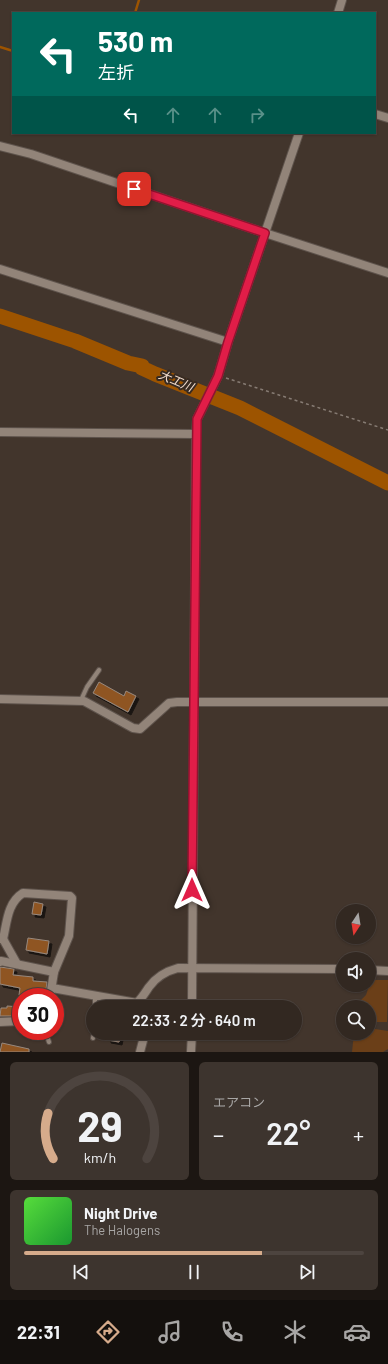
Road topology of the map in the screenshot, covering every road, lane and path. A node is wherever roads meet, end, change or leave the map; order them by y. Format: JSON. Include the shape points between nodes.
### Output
{"nodes":[{"id":1,"x":342,"y":0,"type":"edge"},
{"id":2,"x":338,"y":12,"type":"edge"},
{"id":3,"x":376,"y":114,"type":"edge"},
{"id":4,"x":388,"y":118,"type":"edge"},
{"id":5,"x":299,"y":134,"type":"edge"},
{"id":6,"x":0,"y":146,"type":"edge"},
{"id":7,"x":265,"y":233,"type":"junction"},
{"id":8,"x":0,"y":269,"type":"edge"},
{"id":9,"x":388,"y":272,"type":"edge"},
{"id":10,"x":228,"y":342,"type":"junction"},
{"id":11,"x":218,"y":376,"type":"junction"},
{"id":12,"x":388,"y":430,"type":"edge"},
{"id":13,"x":0,"y":432,"type":"edge"},
{"id":14,"x":196,"y":434,"type":"junction"},
{"id":15,"x":99,"y":670,"type":"dead end"},
{"id":16,"x":0,"y":699,"type":"edge"},
{"id":17,"x":81,"y":700,"type":"junction"},
{"id":18,"x":193,"y":702,"type":"junction"},
{"id":19,"x":388,"y":702,"type":"edge"},
{"id":20,"x":1,"y":939,"type":"edge"},
{"id":21,"x":0,"y":962,"type":"edge"},
{"id":22,"x":17,"y":964,"type":"junction"},
{"id":23,"x":192,"y":968,"type":"junction"},
{"id":24,"x":336,"y":969,"type":"edge"},
{"id":25,"x":376,"y":970,"type":"edge"},
{"id":26,"x":388,"y":971,"type":"edge"},
{"id":27,"x":54,"y":972,"type":"junction"},
{"id":28,"x":52,"y":988,"type":"edge"},
{"id":29,"x":64,"y":990,"type":"edge"},
{"id":30,"x":95,"y":996,"type":"junction"},
{"id":31,"x":95,"y":1000,"type":"edge"},
{"id":32,"x":119,"y":1000,"type":"edge"},
{"id":33,"x":144,"y":1000,"type":"edge"},
{"id":34,"x":192,"y":1000,"type":"edge"},
{"id":35,"x":12,"y":1021,"type":"edge"},
{"id":36,"x":0,"y":1022,"type":"edge"},
{"id":37,"x":143,"y":1040,"type":"edge"},
{"id":38,"x":192,"y":1040,"type":"edge"},
{"id":39,"x":140,"y":1052,"type":"edge"},
{"id":40,"x":191,"y":1052,"type":"edge"}],
"edges":[{"from":1,"to":2,"type":"street"},
{"from":3,"to":4,"type":"street"},
{"from":5,"to":7,"type":"street"},
{"from":6,"to":7,"type":"street","via":[[31,154]]},
{"from":7,"to":9,"type":"street"},
{"from":7,"to":10,"type":"street"},
{"from":8,"to":10,"type":"street"},
{"from":10,"to":11,"type":"street"},
{"from":11,"to":12,"type":"path"},
{"from":11,"to":14,"type":"street","via":[[197,419]]},
{"from":13,"to":14,"type":"street"},
{"from":14,"to":18,"type":"street"},
{"from":15,"to":17,"type":"lane"},
{"from":16,"to":17,"type":"street"},
{"from":17,"to":18,"type":"street","via":[[133,728],[140,729],[169,703]]},
{"from":18,"to":19,"type":"street"},
{"from":18,"to":23,"type":"street"},
{"from":20,"to":22,"type":"street"},
{"from":20,"to":27,"type":"street","via":[[8,912],[18,896],[23,893],[70,896],[72,898],[68,936]]},
{"from":21,"to":22,"type":"street"},
{"from":22,"to":27,"type":"street"},
{"from":23,"to":24,"type":"street"},
{"from":23,"to":33,"type":"street","via":[[178,968],[162,974],[150,986]]},
{"from":23,"to":34,"type":"street"},
{"from":25,"to":26,"type":"street"},
{"from":27,"to":28,"type":"street"},
{"from":29,"to":30,"type":"street"},
{"from":30,"to":31,"type":"lane"},
{"from":30,"to":32,"type":"street"},
{"from":35,"to":36,"type":"street"},
{"from":37,"to":39,"type":"street"},
{"from":38,"to":40,"type":"street"}]}
